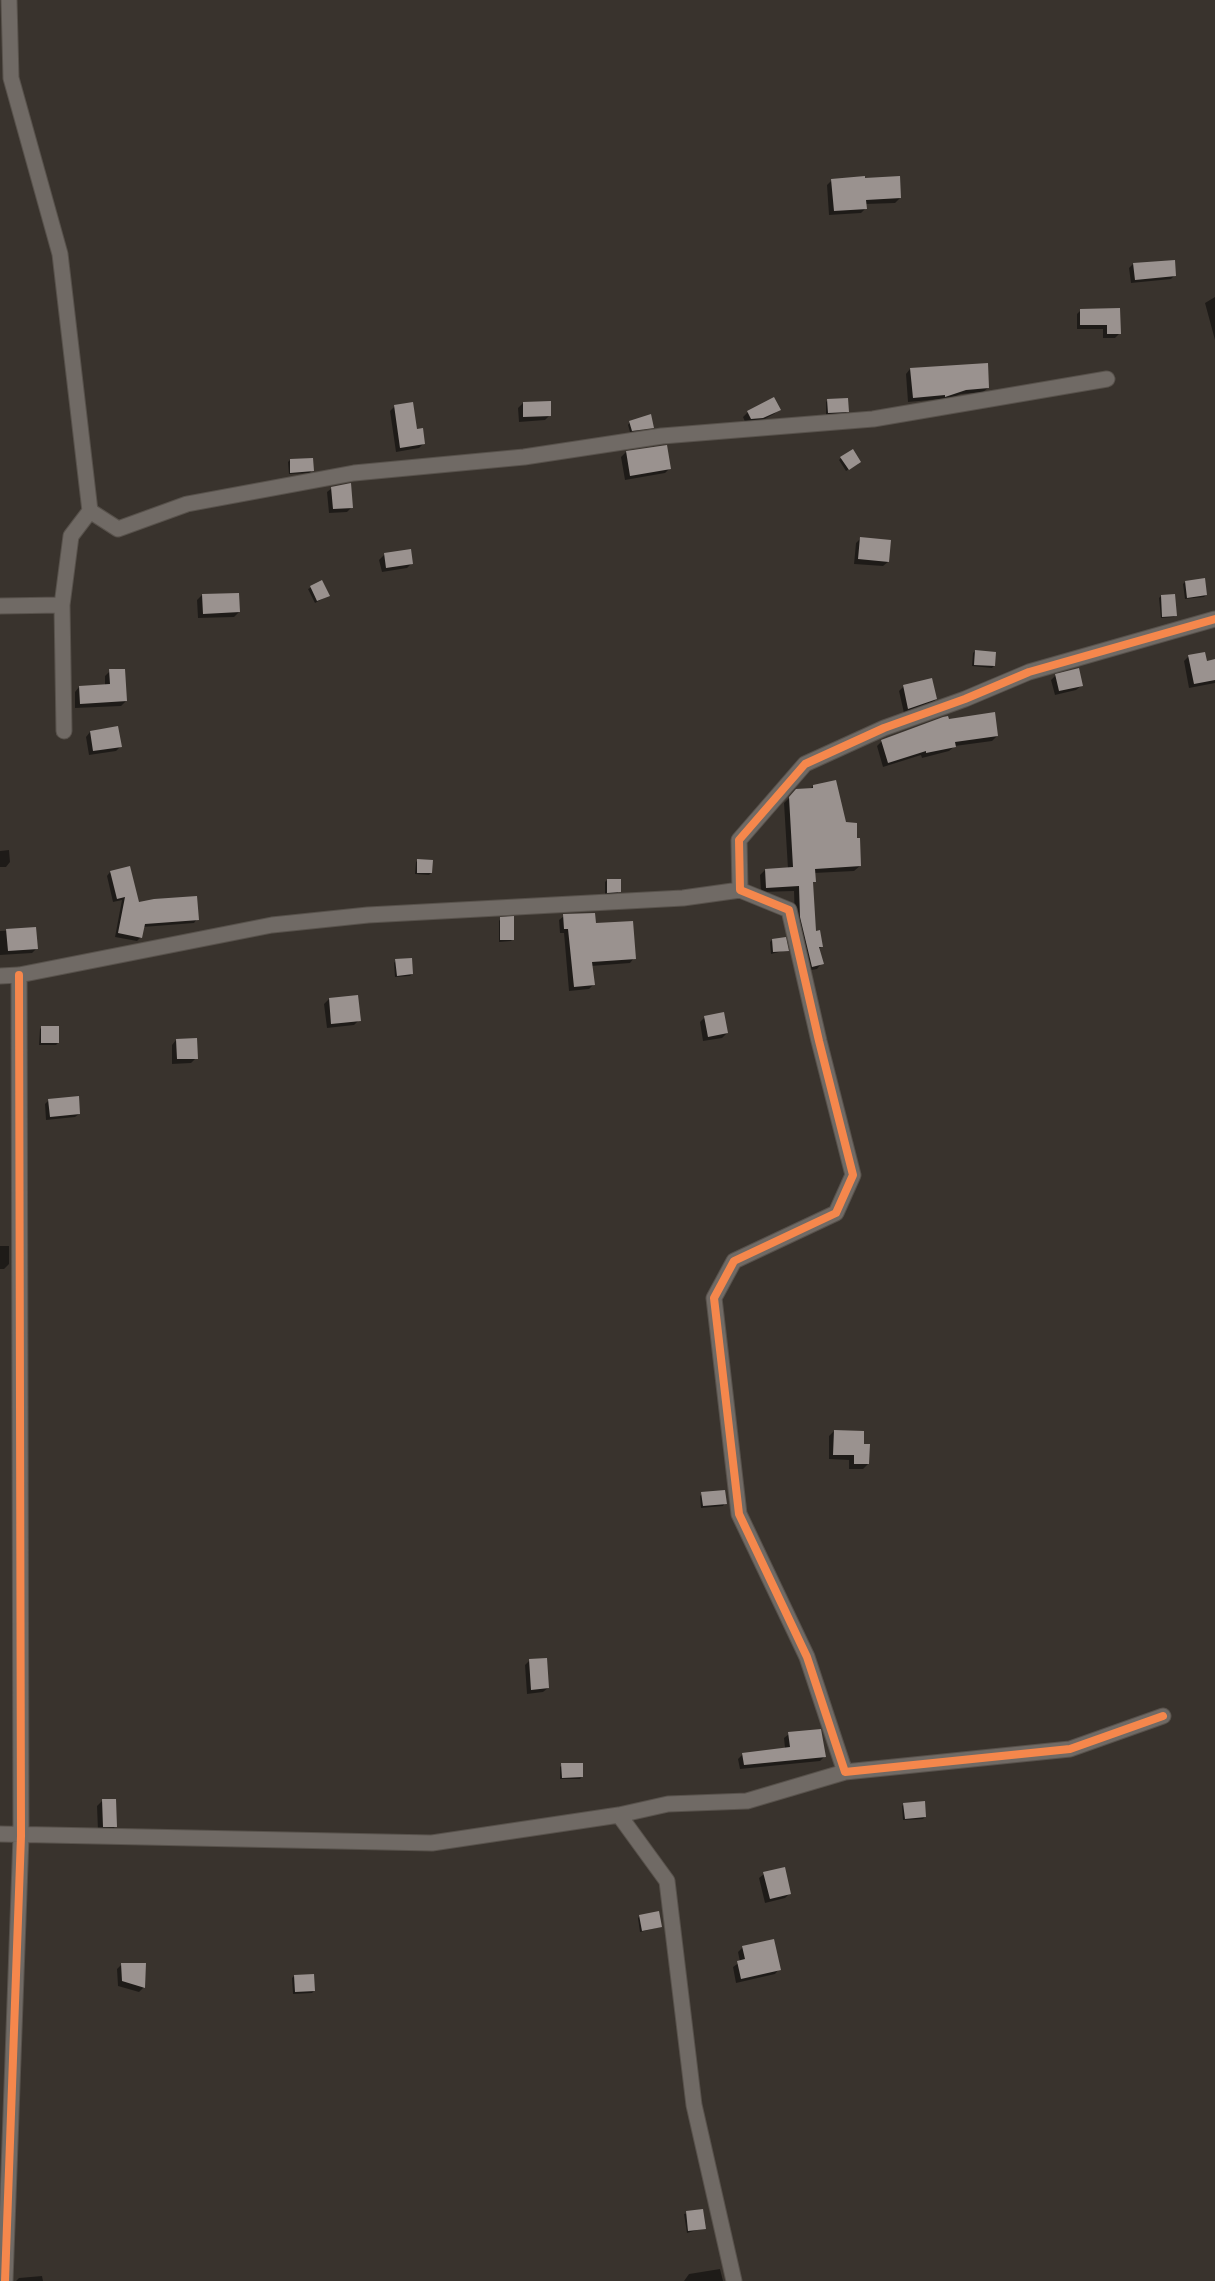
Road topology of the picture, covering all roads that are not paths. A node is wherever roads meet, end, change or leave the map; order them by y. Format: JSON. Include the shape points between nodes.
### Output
{"nodes":[{"id":1,"x":9,"y":0,"type":"edge"},
{"id":2,"x":1107,"y":379,"type":"dead end"},
{"id":3,"x":90,"y":511,"type":"junction"},
{"id":4,"x":62,"y":605,"type":"junction"},
{"id":5,"x":0,"y":606,"type":"edge"},
{"id":6,"x":1215,"y":619,"type":"edge"},
{"id":7,"x":64,"y":731,"type":"dead end"},
{"id":8,"x":740,"y":890,"type":"junction"},
{"id":9,"x":20,"y":975,"type":"junction"},
{"id":10,"x":0,"y":976,"type":"edge"},
{"id":11,"x":1163,"y":1716,"type":"dead end"},
{"id":12,"x":845,"y":1772,"type":"junction"},
{"id":13,"x":619,"y":1815,"type":"junction"},
{"id":14,"x":0,"y":1834,"type":"edge"},
{"id":15,"x":21,"y":1836,"type":"junction"},
{"id":16,"x":5,"y":2281,"type":"edge"},
{"id":17,"x":734,"y":2281,"type":"edge"}],
"edges":[{"from":1,"to":3,"type":"street","via":[[12,78],[60,254]]},
{"from":2,"to":3,"type":"street","via":[[873,419],[662,436],[524,457],[354,473],[187,504],[118,528]]},
{"from":3,"to":4,"type":"street","via":[[71,536]]},
{"from":4,"to":5,"type":"street"},
{"from":4,"to":7,"type":"street"},
{"from":6,"to":8,"type":"street","via":[[1029,672],[884,728],[805,764],[739,840]]},
{"from":8,"to":9,"type":"street","via":[[683,898],[368,915],[272,925]]},
{"from":8,"to":12,"type":"street","via":[[789,910],[818,1041],[853,1174],[836,1213],[734,1261],[714,1298],[739,1514],[807,1657]]},
{"from":9,"to":10,"type":"street"},
{"from":9,"to":15,"type":"street"},
{"from":11,"to":12,"type":"street","via":[[1070,1749]]},
{"from":12,"to":13,"type":"street","via":[[747,1801],[668,1804]]},
{"from":13,"to":15,"type":"street","via":[[432,1843]]},
{"from":13,"to":17,"type":"street","via":[[668,1881],[694,2105]]},
{"from":14,"to":15,"type":"street"},
{"from":15,"to":16,"type":"street"}]}
